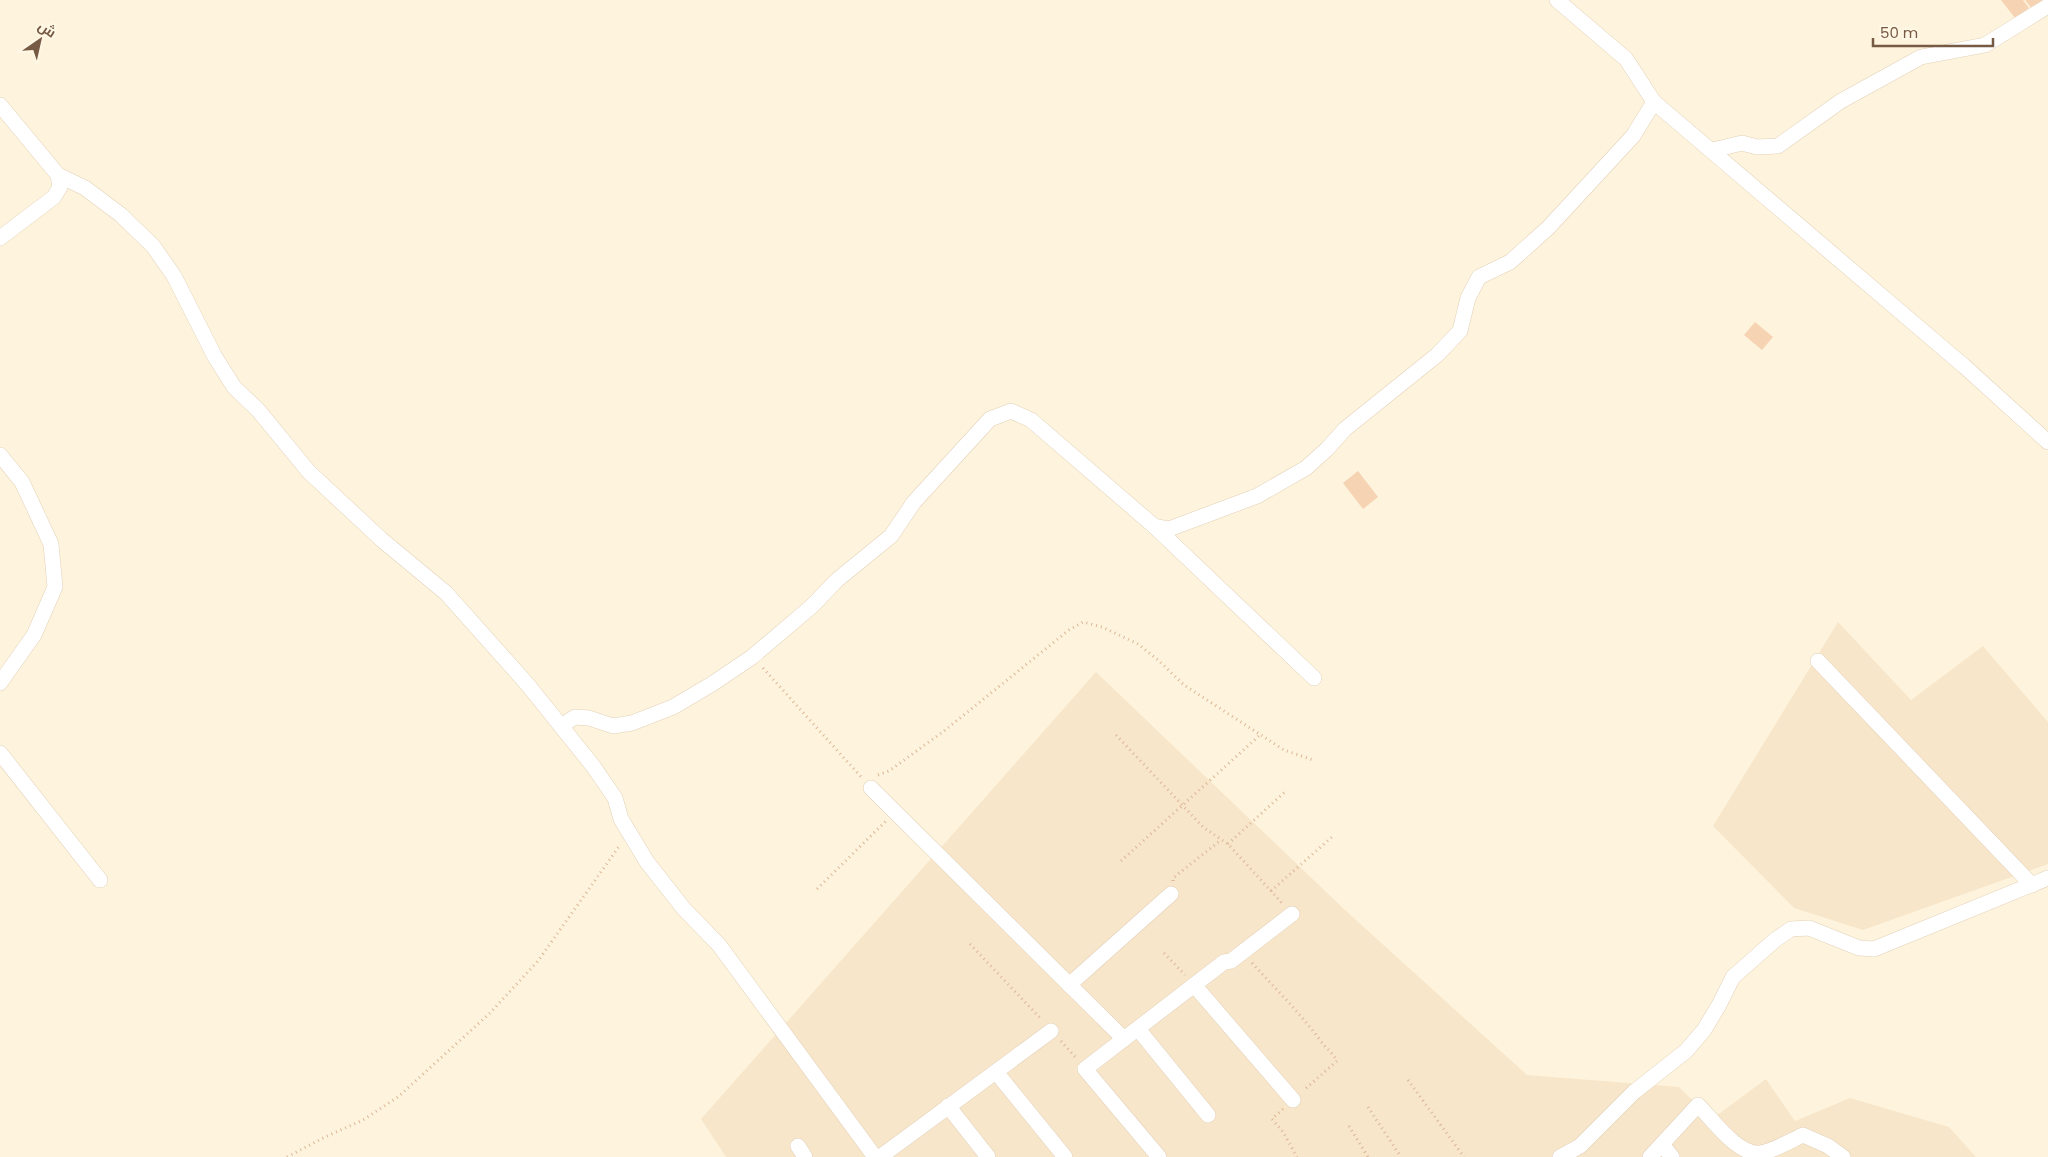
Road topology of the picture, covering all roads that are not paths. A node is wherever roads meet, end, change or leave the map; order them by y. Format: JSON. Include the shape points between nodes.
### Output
{"nodes":[{"id":1,"x":1557,"y":0,"type":"edge"},
{"id":2,"x":2048,"y":6,"type":"edge"},
{"id":3,"x":1654,"y":102,"type":"junction"},
{"id":4,"x":0,"y":105,"type":"edge"},
{"id":5,"x":1712,"y":150,"type":"junction"},
{"id":6,"x":58,"y":175,"type":"junction"},
{"id":7,"x":0,"y":238,"type":"edge"},
{"id":8,"x":2048,"y":442,"type":"edge"},
{"id":9,"x":0,"y":455,"type":"edge"},
{"id":10,"x":1154,"y":526,"type":"junction"},
{"id":11,"x":1818,"y":661,"type":"dead end"},
{"id":12,"x":1314,"y":678,"type":"dead end"},
{"id":13,"x":0,"y":683,"type":"edge"},
{"id":14,"x":561,"y":726,"type":"junction"},
{"id":15,"x":0,"y":753,"type":"edge"},
{"id":16,"x":870,"y":780,"type":"road end"},
{"id":17,"x":2048,"y":878,"type":"edge"},
{"id":18,"x":100,"y":880,"type":"dead end"},
{"id":19,"x":2032,"y":885,"type":"junction"},
{"id":20,"x":1171,"y":894,"type":"road end"},
{"id":21,"x":1292,"y":914,"type":"road end"},
{"id":22,"x":1069,"y":985,"type":"junction"},
{"id":23,"x":1194,"y":985,"type":"junction"},
{"id":24,"x":1138,"y":1028,"type":"junction"},
{"id":25,"x":1051,"y":1031,"type":"road end"},
{"id":26,"x":1124,"y":1039,"type":"junction"},
{"id":27,"x":996,"y":1072,"type":"junction"},
{"id":28,"x":1293,"y":1100,"type":"dead end"},
{"id":29,"x":948,"y":1106,"type":"junction"},
{"id":30,"x":1208,"y":1115,"type":"dead end"},
{"id":31,"x":1662,"y":1144,"type":"junction"},
{"id":32,"x":1750,"y":1155,"type":"edge"},
{"id":33,"x":875,"y":1157,"type":"edge"},
{"id":34,"x":880,"y":1157,"type":"edge"},
{"id":35,"x":988,"y":1157,"type":"edge"},
{"id":36,"x":1065,"y":1157,"type":"edge"},
{"id":37,"x":1159,"y":1157,"type":"edge"},
{"id":38,"x":1560,"y":1157,"type":"edge"},
{"id":39,"x":1650,"y":1157,"type":"edge"},
{"id":40,"x":1672,"y":1157,"type":"edge"},
{"id":41,"x":1843,"y":1157,"type":"edge"}],
"edges":[{"from":1,"to":3,"type":"street","via":[[1626,59]]},
{"from":2,"to":5,"type":"street","via":[[1985,45],[1921,57],[1841,102],[1778,146],[1757,147],[1742,143]]},
{"from":3,"to":5,"type":"street"},
{"from":3,"to":10,"type":"street","via":[[1633,136],[1548,228],[1510,262],[1478,277],[1468,298],[1460,331],[1436,356],[1345,429],[1306,468],[1257,496],[1170,529]]},
{"from":4,"to":6,"type":"street"},
{"from":5,"to":8,"type":"street"},
{"from":6,"to":7,"type":"street","via":[[60,186],[54,197]]},
{"from":6,"to":14,"type":"street","via":[[85,188],[122,215],[153,246],[174,276],[234,387],[258,410],[309,472],[446,593]]},
{"from":9,"to":13,"type":"street","via":[[22,482],[51,544],[55,587],[34,636]]},
{"from":10,"to":12,"type":"street"},
{"from":10,"to":14,"type":"street","via":[[1031,420],[1010,411],[990,419],[914,502],[891,536],[752,657],[673,707],[632,723],[613,726],[575,717]]},
{"from":11,"to":19,"type":"street"},
{"from":14,"to":33,"type":"street","via":[[615,798],[622,818],[647,862],[684,909],[720,945]]},
{"from":15,"to":18,"type":"street"},
{"from":16,"to":22,"type":"street","via":[[895,812]]},
{"from":17,"to":19,"type":"street"},
{"from":19,"to":38,"type":"street","via":[[1874,948],[1860,948],[1809,928],[1791,929],[1733,977],[1704,1030],[1686,1051],[1634,1092],[1580,1146]]},
{"from":20,"to":22,"type":"street"},
{"from":21,"to":23,"type":"street"},
{"from":22,"to":26,"type":"street"},
{"from":23,"to":24,"type":"street"},
{"from":23,"to":28,"type":"street"},
{"from":24,"to":26,"type":"street"},
{"from":24,"to":30,"type":"street"},
{"from":25,"to":27,"type":"street"},
{"from":26,"to":37,"type":"street","via":[[1085,1069]]},
{"from":27,"to":29,"type":"street"},
{"from":27,"to":36,"type":"street"},
{"from":29,"to":34,"type":"street"},
{"from":29,"to":35,"type":"street"},
{"from":31,"to":32,"type":"street","via":[[1698,1105]]},
{"from":31,"to":39,"type":"street"},
{"from":31,"to":40,"type":"street"},
{"from":32,"to":41,"type":"street","via":[[1803,1135]]}]}
